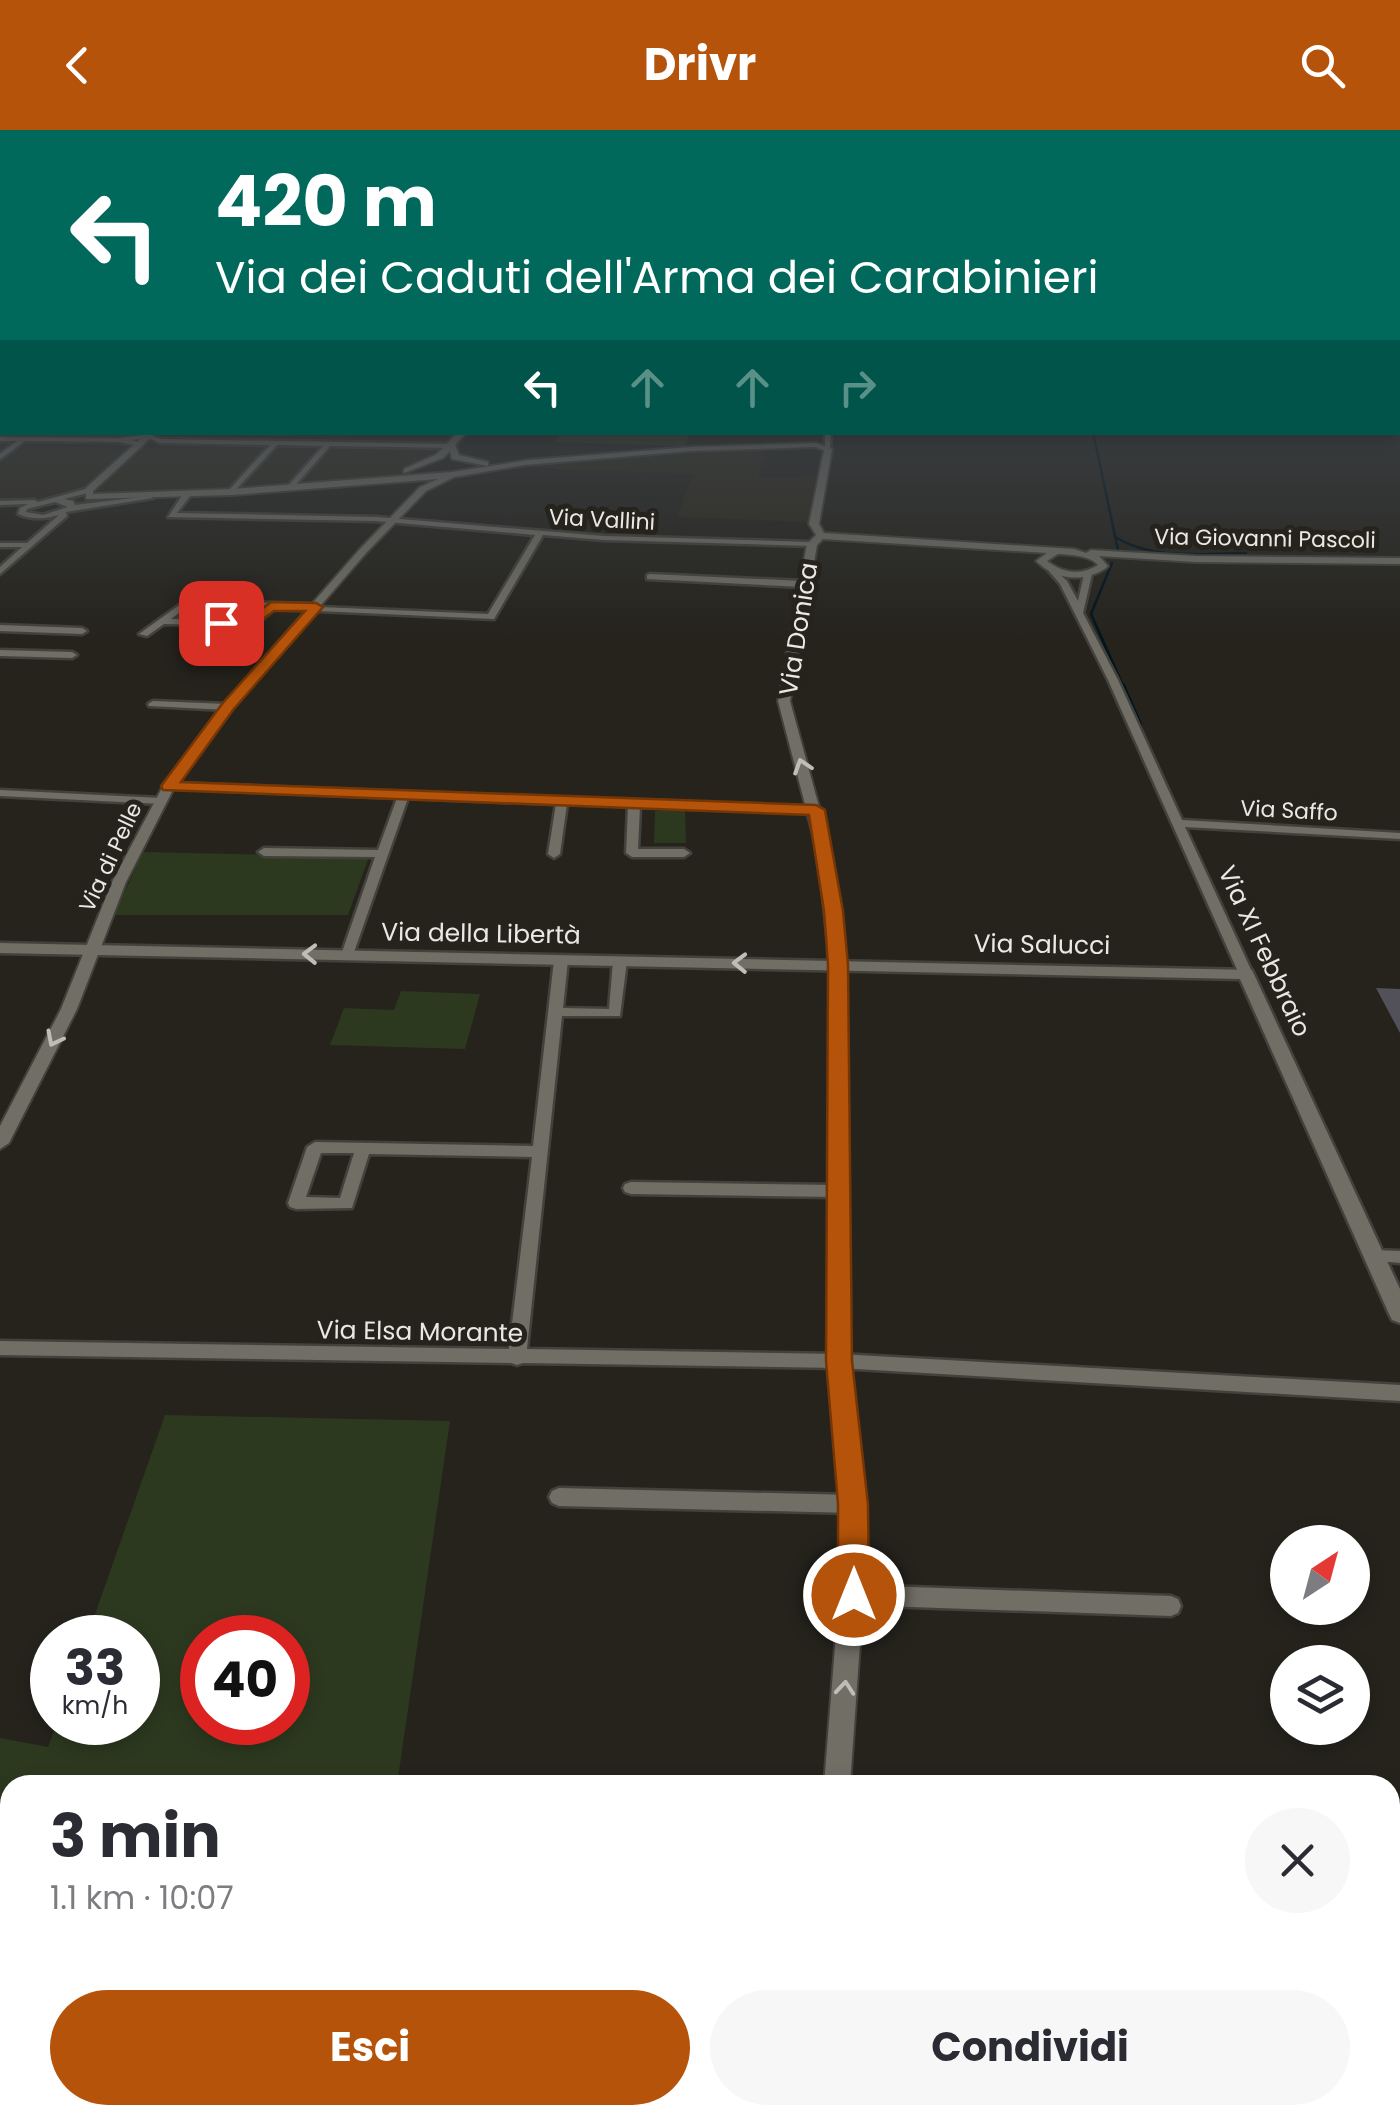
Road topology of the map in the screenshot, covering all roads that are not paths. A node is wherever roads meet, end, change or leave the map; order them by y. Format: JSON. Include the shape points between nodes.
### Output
{"nodes":[{"id":1,"x":132,"y":452,"type":"edge"},
{"id":2,"x":268,"y":452,"type":"edge"},
{"id":3,"x":321,"y":452,"type":"edge"},
{"id":4,"x":442,"y":452,"type":"edge"},
{"id":5,"x":450,"y":452,"type":"edge"},
{"id":6,"x":454,"y":452,"type":"edge"},
{"id":7,"x":667,"y":452,"type":"edge"},
{"id":8,"x":827,"y":452,"type":"edge"},
{"id":9,"x":530,"y":462,"type":"junction"},
{"id":10,"x":452,"y":474,"type":"junction"},
{"id":11,"x":362,"y":480,"type":"junction"},
{"id":12,"x":291,"y":488,"type":"junction"},
{"id":13,"x":89,"y":490,"type":"junction"},
{"id":14,"x":232,"y":492,"type":"junction"},
{"id":15,"x":186,"y":496,"type":"junction"},
{"id":16,"x":415,"y":496,"type":"junction"},
{"id":17,"x":149,"y":498,"type":"junction"},
{"id":18,"x":57,"y":500,"type":"junction"},
{"id":19,"x":38,"y":502,"type":"junction"},
{"id":20,"x":0,"y":504,"type":"edge"},
{"id":21,"x":22,"y":510,"type":"junction"},
{"id":22,"x":70,"y":510,"type":"junction"},
{"id":23,"x":43,"y":518,"type":"junction"},
{"id":24,"x":392,"y":520,"type":"junction"},
{"id":25,"x":51,"y":526,"type":"junction"},
{"id":26,"x":540,"y":533,"type":"junction"},
{"id":27,"x":816,"y":540,"type":"junction"},
{"id":28,"x":0,"y":545,"type":"edge"},
{"id":29,"x":29,"y":545,"type":"junction"},
{"id":30,"x":994,"y":547,"type":"junction"},
{"id":31,"x":1054,"y":552,"type":"junction"},
{"id":32,"x":1074,"y":552,"type":"junction"},
{"id":33,"x":1130,"y":554,"type":"junction"},
{"id":34,"x":1400,"y":561,"type":"edge"},
{"id":35,"x":1102,"y":562,"type":"junction"},
{"id":36,"x":1048,"y":568,"type":"junction"},
{"id":37,"x":0,"y":571,"type":"edge"},
{"id":38,"x":1088,"y":574,"type":"junction"},
{"id":39,"x":650,"y":578,"type":"dead end"},
{"id":40,"x":803,"y":584,"type":"junction"},
{"id":41,"x":271,"y":606,"type":"junction"},
{"id":42,"x":316,"y":608,"type":"junction"},
{"id":43,"x":1080,"y":611,"type":"junction"},
{"id":44,"x":162,"y":621,"type":"junction"},
{"id":45,"x":251,"y":624,"type":"junction"},
{"id":46,"x":0,"y":628,"type":"edge"},
{"id":47,"x":82,"y":630,"type":"dead end"},
{"id":48,"x":144,"y":634,"type":"dead end"},
{"id":49,"x":229,"y":647,"type":"dead end"},
{"id":50,"x":0,"y":653,"type":"edge"},
{"id":51,"x":72,"y":655,"type":"dead end"},
{"id":52,"x":153,"y":704,"type":"dead end"},
{"id":53,"x":227,"y":707,"type":"junction"},
{"id":54,"x":169,"y":786,"type":"junction"},
{"id":55,"x":0,"y":793,"type":"edge"},
{"id":56,"x":402,"y":796,"type":"junction"},
{"id":57,"x":161,"y":801,"type":"junction"},
{"id":58,"x":562,"y":802,"type":"junction"},
{"id":59,"x":634,"y":805,"type":"junction"},
{"id":60,"x":816,"y":810,"type":"junction"},
{"id":61,"x":1176,"y":824,"type":"junction"},
{"id":62,"x":1400,"y":836,"type":"edge"},
{"id":63,"x":264,"y":852,"type":"dead end"},
{"id":64,"x":684,"y":853,"type":"dead end"},
{"id":65,"x":382,"y":854,"type":"junction"},
{"id":66,"x":554,"y":854,"type":"dead end"},
{"id":67,"x":0,"y":948,"type":"edge"},
{"id":68,"x":347,"y":955,"type":"junction"},
{"id":69,"x":91,"y":957,"type":"junction"},
{"id":70,"x":561,"y":960,"type":"junction"},
{"id":71,"x":620,"y":961,"type":"junction"},
{"id":72,"x":838,"y":965,"type":"junction"},
{"id":73,"x":1246,"y":974,"type":"junction"},
{"id":74,"x":555,"y":1012,"type":"junction"},
{"id":75,"x":0,"y":1143,"type":"edge"},
{"id":76,"x":362,"y":1148,"type":"junction"},
{"id":77,"x":540,"y":1152,"type":"junction"},
{"id":78,"x":631,"y":1188,"type":"dead end"},
{"id":79,"x":836,"y":1191,"type":"junction"},
{"id":80,"x":1374,"y":1256,"type":"junction"},
{"id":81,"x":1400,"y":1257,"type":"edge"},
{"id":82,"x":1400,"y":1314,"type":"edge"},
{"id":83,"x":0,"y":1348,"type":"edge"},
{"id":84,"x":517,"y":1358,"type":"junction"},
{"id":85,"x":839,"y":1361,"type":"junction"},
{"id":86,"x":1400,"y":1392,"type":"edge"},
{"id":87,"x":559,"y":1497,"type":"dead end"},
{"id":88,"x":853,"y":1504,"type":"junction"},
{"id":89,"x":854,"y":1595,"type":"junction"},
{"id":90,"x":1172,"y":1606,"type":"dead end"},
{"id":91,"x":838,"y":1775,"type":"edge"}],
"edges":[{"from":1,"to":13,"type":"street"},
{"from":2,"to":14,"type":"street"},
{"from":3,"to":12,"type":"street"},
{"from":4,"to":11,"type":"street","via":[[410,470]]},
{"from":5,"to":10,"type":"street"},
{"from":6,"to":9,"type":"street","via":[[471,462]]},
{"from":7,"to":9,"type":"street"},
{"from":8,"to":27,"type":"street","name":"Via Donica"},
{"from":9,"to":10,"type":"street"},
{"from":10,"to":11,"type":"street"},
{"from":10,"to":16,"type":"street","name":"Via di Pelle"},
{"from":11,"to":12,"type":"street"},
{"from":11,"to":16,"type":"street","via":[[415,481]]},
{"from":12,"to":14,"type":"street"},
{"from":13,"to":17,"type":"street","via":[[92,498]]},
{"from":13,"to":18,"type":"street"},
{"from":14,"to":15,"type":"street"},
{"from":15,"to":17,"type":"street"},
{"from":15,"to":24,"type":"street","name":"Via Vallini","via":[[171,515]]},
{"from":16,"to":24,"type":"street","name":"Via di Pelle"},
{"from":17,"to":22,"type":"street"},
{"from":18,"to":19,"type":"street"},
{"from":18,"to":22,"type":"street","via":[[70,503]]},
{"from":19,"to":20,"type":"street"},
{"from":19,"to":21,"type":"street"},
{"from":20,"to":21,"type":"street"},
{"from":21,"to":23,"type":"street"},
{"from":22,"to":23,"type":"street"},
{"from":22,"to":25,"type":"street"},
{"from":23,"to":25,"type":"street"},
{"from":24,"to":26,"type":"street","name":"Via Vallini"},
{"from":24,"to":42,"type":"street","name":"Via di Pelle"},
{"from":25,"to":29,"type":"street"},
{"from":26,"to":27,"type":"street","name":"Via Vallini"},
{"from":26,"to":42,"type":"street","via":[[491,617]]},
{"from":27,"to":30,"type":"street","name":"Via Giovanni Pascoli"},
{"from":27,"to":40,"type":"street","name":"Via Donica"},
{"from":28,"to":29,"type":"street"},
{"from":29,"to":37,"type":"street"},
{"from":30,"to":31,"type":"street","name":"Via Giovanni Pascoli"},
{"from":30,"to":36,"type":"street","name":"Via Giovanni Pascoli"},
{"from":31,"to":32,"type":"street","name":"Via Giovanni Pascoli"},
{"from":31,"to":36,"type":"street","via":[[1043,557]]},
{"from":32,"to":33,"type":"street","name":"Via Giovanni Pascoli"},
{"from":32,"to":35,"type":"street","name":"Via Giovanni Pascoli"},
{"from":33,"to":34,"type":"street","name":"Via Giovanni Pascoli"},
{"from":33,"to":35,"type":"street","name":"Via Giovanni Pascoli"},
{"from":35,"to":38,"type":"street","name":"Via Giovanni Pascoli"},
{"from":36,"to":38,"type":"street","name":"Via Giovanni Pascoli"},
{"from":36,"to":43,"type":"street","name":"Via XI Febbraio"},
{"from":38,"to":43,"type":"street"},
{"from":39,"to":40,"type":"street"},
{"from":60,"to":40,"type":"street","name":"Via Donica","one_way":true,"via":[[784,701]]},
{"from":41,"to":42,"type":"street"},
{"from":41,"to":44,"type":"street","via":[[185,604]]},
{"from":41,"to":45,"type":"street"},
{"from":42,"to":53,"type":"street","name":"Via di Pelle"},
{"from":43,"to":61,"type":"street","name":"Via XI Febbraio"},
{"from":44,"to":45,"type":"street"},
{"from":44,"to":48,"type":"street"},
{"from":45,"to":49,"type":"street"},
{"from":46,"to":47,"type":"street"},
{"from":50,"to":51,"type":"street"},
{"from":52,"to":53,"type":"street"},
{"from":53,"to":54,"type":"street","name":"Via di Pelle"},
{"from":54,"to":56,"type":"street"},
{"from":54,"to":57,"type":"street","name":"Via di Pelle"},
{"from":55,"to":57,"type":"street"},
{"from":56,"to":58,"type":"street"},
{"from":56,"to":65,"type":"street"},
{"from":57,"to":69,"type":"street","name":"Via di Pelle"},
{"from":58,"to":59,"type":"street"},
{"from":58,"to":66,"type":"street"},
{"from":59,"to":60,"type":"street"},
{"from":59,"to":64,"type":"street","via":[[632,854]]},
{"from":60,"to":72,"type":"street","name":"Via Donica"},
{"from":61,"to":62,"type":"street","name":"Via Saffo"},
{"from":61,"to":73,"type":"street","name":"Via XI Febbraio"},
{"from":63,"to":65,"type":"street"},
{"from":65,"to":68,"type":"street"},
{"from":67,"to":69,"type":"main road","name":"Via della Libertà"},
{"from":68,"to":69,"type":"main road","name":"Via della Libertà","one_way":true,"via":[[124,950]]},
{"from":68,"to":70,"type":"main road","name":"Via della Libertà"},
{"from":69,"to":75,"type":"street","name":"Via di Pelle","one_way":true},
{"from":70,"to":71,"type":"main road","name":"Via della Libertà"},
{"from":70,"to":74,"type":"street"},
{"from":72,"to":71,"type":"main road","name":"Via della Libertà","one_way":true},
{"from":71,"to":74,"type":"street","via":[[615,1013]]},
{"from":72,"to":73,"type":"main road","name":"Via Salucci"},
{"from":72,"to":79,"type":"street","name":"Via Donica"},
{"from":73,"to":80,"type":"main road","name":"Via XI Febbraio"},
{"from":74,"to":77,"type":"street"},
{"from":76,"to":76,"type":"street","via":[[346,1204],[296,1203],[315,1147]]},
{"from":76,"to":77,"type":"street"},
{"from":77,"to":84,"type":"street"},
{"from":78,"to":79,"type":"street"},
{"from":79,"to":85,"type":"street","name":"Via Donica"},
{"from":80,"to":81,"type":"street"},
{"from":80,"to":82,"type":"main road","name":"Via XI Febbraio"},
{"from":83,"to":84,"type":"street","name":"Via Elsa Morante"},
{"from":84,"to":85,"type":"street","name":"Via Elsa Morante"},
{"from":85,"to":86,"type":"street","name":"Via Elsa Morante"},
{"from":85,"to":88,"type":"street","name":"Via Donica"},
{"from":87,"to":88,"type":"street"},
{"from":88,"to":89,"type":"street","name":"Via Donica"},
{"from":89,"to":90,"type":"street"},
{"from":91,"to":89,"type":"street","name":"Via Donica","one_way":true}]}
